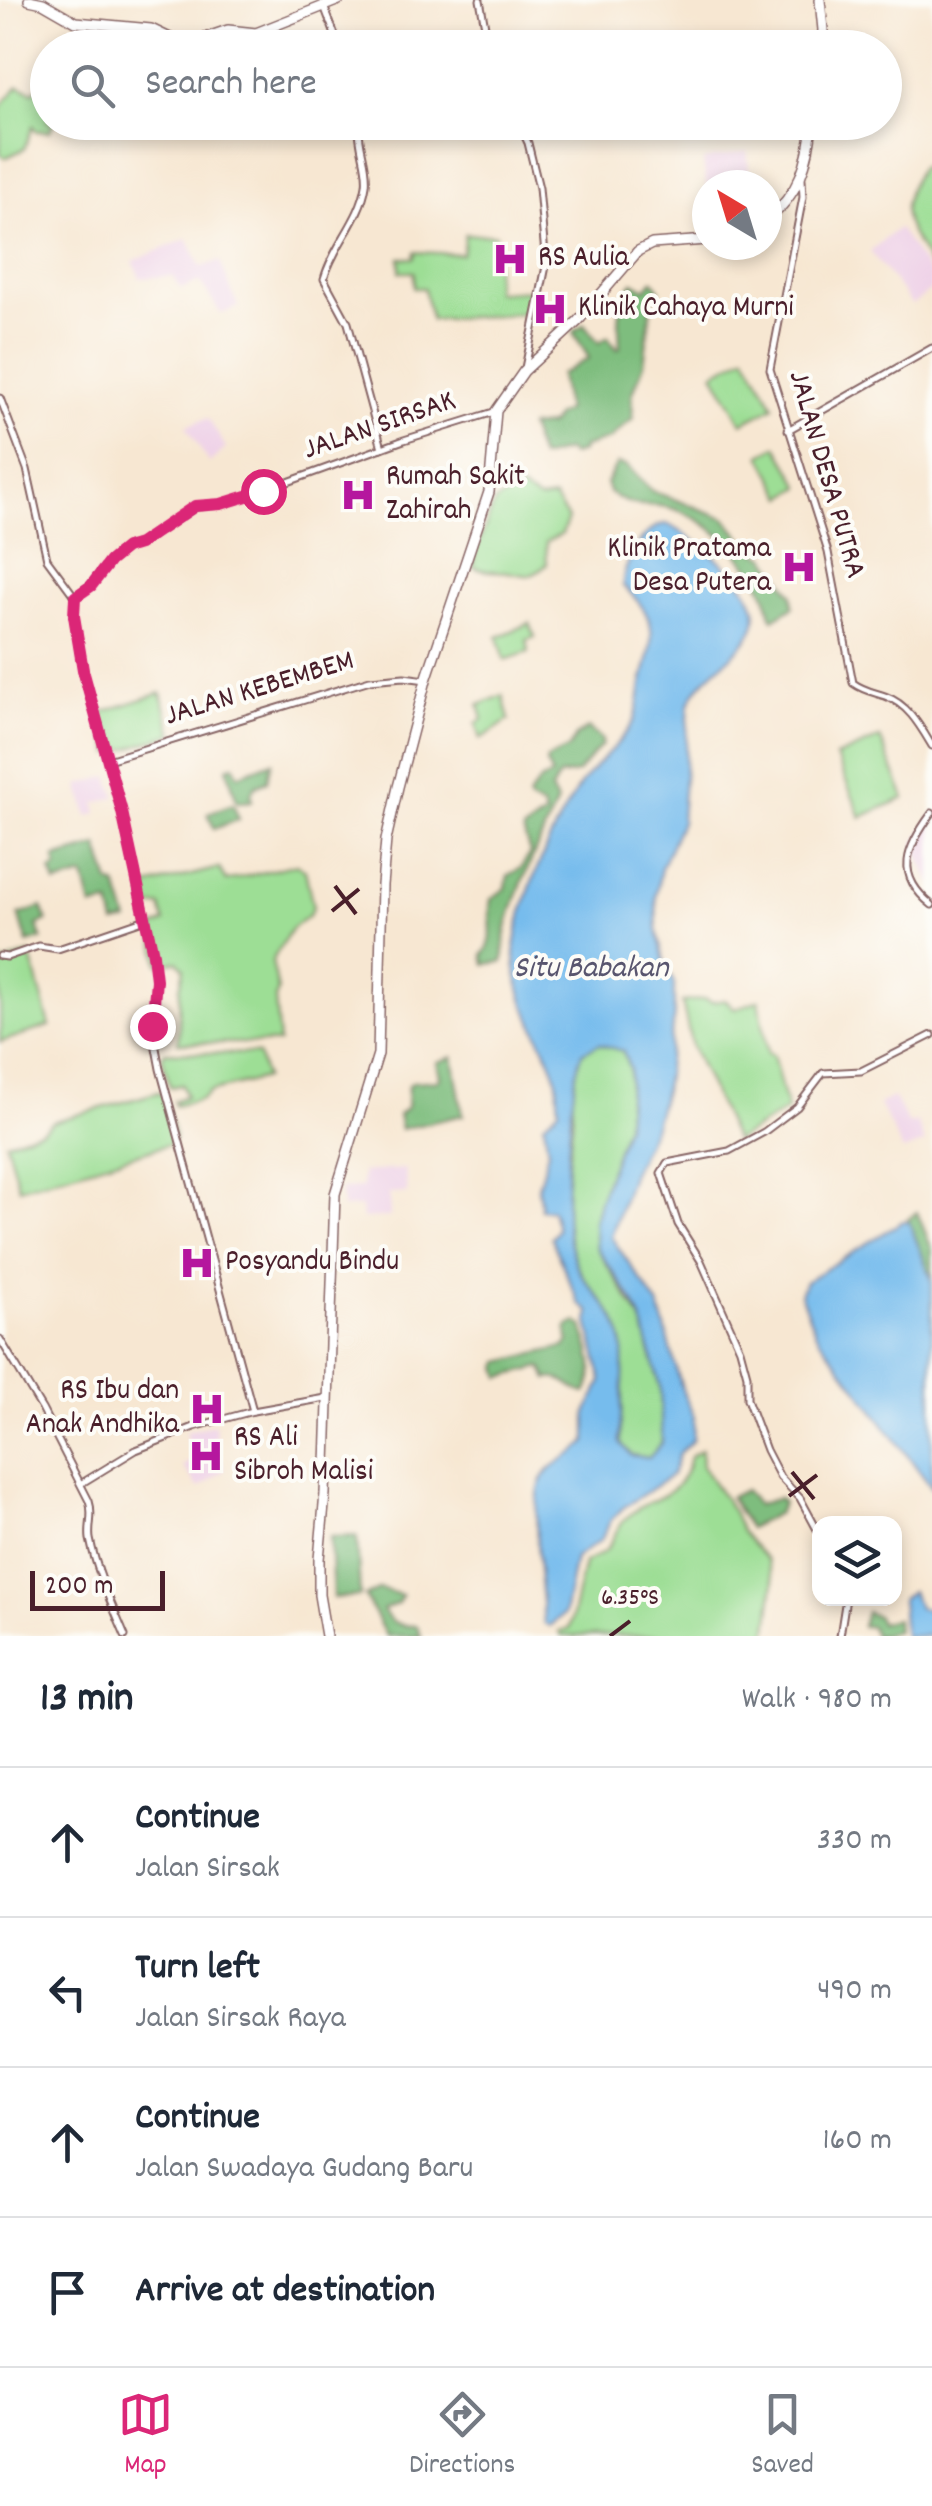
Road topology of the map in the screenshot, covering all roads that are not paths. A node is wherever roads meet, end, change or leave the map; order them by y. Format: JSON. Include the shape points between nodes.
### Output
{"nodes":[{"id":1,"x":29,"y":0,"type":"edge"},
{"id":2,"x":339,"y":0,"type":"edge"},
{"id":3,"x":480,"y":0,"type":"edge"},
{"id":4,"x":820,"y":0,"type":"edge"},
{"id":5,"x":324,"y":6,"type":"junction"},
{"id":6,"x":153,"y":30,"type":"edge"},
{"id":7,"x":264,"y":30,"type":"edge"},
{"id":8,"x":333,"y":30,"type":"edge"},
{"id":9,"x":486,"y":30,"type":"edge"},
{"id":10,"x":823,"y":30,"type":"edge"},
{"id":11,"x":358,"y":140,"type":"edge"},
{"id":12,"x":527,"y":140,"type":"edge"},
{"id":13,"x":811,"y":140,"type":"edge"},
{"id":14,"x":798,"y":194,"type":"junction"},
{"id":15,"x":782,"y":207,"type":"edge"},
{"id":16,"x":692,"y":241,"type":"edge"},
{"id":17,"x":932,"y":348,"type":"edge"},
{"id":18,"x":524,"y":371,"type":"junction"},
{"id":19,"x":0,"y":398,"type":"edge"},
{"id":20,"x":496,"y":411,"type":"junction"},
{"id":21,"x":788,"y":430,"type":"junction"},
{"id":22,"x":382,"y":448,"type":"junction"},
{"id":23,"x":75,"y":597,"type":"junction"},
{"id":24,"x":426,"y":680,"type":"junction"},
{"id":25,"x":932,"y":746,"type":"edge"},
{"id":26,"x":108,"y":760,"type":"junction"},
{"id":27,"x":932,"y":813,"type":"edge"},
{"id":28,"x":932,"y":905,"type":"edge"},
{"id":29,"x":146,"y":919,"type":"junction"},
{"id":30,"x":0,"y":956,"type":"edge"},
{"id":31,"x":932,"y":1035,"type":"edge"},
{"id":32,"x":0,"y":1338,"type":"edge"},
{"id":33,"x":328,"y":1398,"type":"junction"},
{"id":34,"x":252,"y":1411,"type":"junction"},
{"id":35,"x":82,"y":1483,"type":"junction"},
{"id":36,"x":812,"y":1520,"type":"edge"},
{"id":37,"x":845,"y":1606,"type":"edge"},
{"id":38,"x":125,"y":1636,"type":"edge"},
{"id":39,"x":326,"y":1636,"type":"edge"},
{"id":40,"x":840,"y":1636,"type":"edge"}],
"edges":[{"from":1,"to":6,"type":"main road","via":[[76,22]]},
{"from":2,"to":5,"type":"main road"},
{"from":3,"to":9,"type":"street"},
{"from":4,"to":10,"type":"main road"},
{"from":5,"to":7,"type":"main road"},
{"from":5,"to":8,"type":"street"},
{"from":11,"to":22,"type":"street","via":[[366,186],[324,279],[348,323]]},
{"from":12,"to":18,"type":"street","via":[[546,266]]},
{"from":13,"to":14,"type":"main road"},
{"from":14,"to":15,"type":"main road"},
{"from":14,"to":21,"type":"street","name":"JALAN DESA PUTRA","via":[[770,369]]},
{"from":16,"to":18,"type":"main road","via":[[638,251]]},
{"from":17,"to":21,"type":"street"},
{"from":18,"to":20,"type":"main road"},
{"from":19,"to":23,"type":"street","via":[[26,468],[44,551]]},
{"from":20,"to":22,"type":"street","name":"JALAN SIRSAK"},
{"from":20,"to":24,"type":"main road","via":[[488,492]]},
{"from":21,"to":25,"type":"street","name":"JALAN DESA PUTRA","via":[[828,552],[854,683],[899,702]]},
{"from":22,"to":23,"type":"street","name":"JALAN SIRSAK","via":[[249,496],[195,506],[126,548]]},
{"from":23,"to":26,"type":"street","via":[[80,653]]},
{"from":24,"to":26,"type":"street","name":"JALAN KEBEMBEM","via":[[370,680]]},
{"from":24,"to":33,"type":"main road","via":[[386,840],[378,1054],[336,1194]]},
{"from":26,"to":29,"type":"street"},
{"from":27,"to":28,"type":"street","via":[[916,836],[907,869],[912,886]]},
{"from":29,"to":30,"type":"street","via":[[58,949],[39,946]]},
{"from":29,"to":34,"type":"street","via":[[160,1069]]},
{"from":31,"to":36,"type":"street","via":[[861,1072],[823,1073],[764,1132],[718,1154],[668,1163],[661,1174],[678,1224],[740,1349],[746,1400],[766,1450]]},
{"from":32,"to":35,"type":"street"},
{"from":33,"to":34,"type":"street"},
{"from":33,"to":39,"type":"main road","via":[[318,1559]]},
{"from":34,"to":35,"type":"street","via":[[138,1449]]},
{"from":35,"to":38,"type":"street","via":[[93,1512],[89,1528],[99,1572]]},
{"from":37,"to":40,"type":"street"}]}
